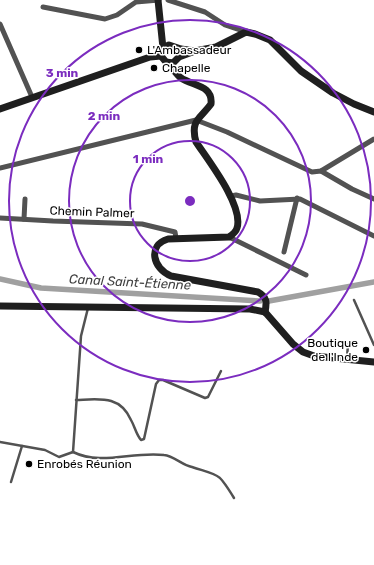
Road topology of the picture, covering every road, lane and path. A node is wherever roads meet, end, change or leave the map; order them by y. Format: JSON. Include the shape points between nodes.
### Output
{"nodes":[{"id":1,"x":158,"y":0,"type":"edge"},
{"id":2,"x":168,"y":0,"type":"edge"},
{"id":3,"x":43,"y":7,"type":"dead end"},
{"id":4,"x":0,"y":24,"type":"edge"},
{"id":5,"x":161,"y":31,"type":"junction"},
{"id":6,"x":246,"y":32,"type":"junction"},
{"id":7,"x":175,"y":46,"type":"junction"},
{"id":8,"x":194,"y":51,"type":"junction"},
{"id":9,"x":162,"y":52,"type":"junction"},
{"id":10,"x":174,"y":61,"type":"junction"},
{"id":11,"x":32,"y":97,"type":"junction"},
{"id":12,"x":0,"y":109,"type":"edge"},
{"id":13,"x":374,"y":112,"type":"edge"},
{"id":14,"x":196,"y":120,"type":"junction"},
{"id":15,"x":374,"y":139,"type":"edge"},
{"id":16,"x":0,"y":168,"type":"edge"},
{"id":17,"x":321,"y":170,"type":"junction"},
{"id":18,"x":231,"y":196,"type":"junction"},
{"id":19,"x":297,"y":198,"type":"junction"},
{"id":20,"x":25,"y":199,"type":"dead end"},
{"id":21,"x":374,"y":199,"type":"edge"},
{"id":22,"x":0,"y":218,"type":"edge"},
{"id":23,"x":24,"y":219,"type":"junction"},
{"id":24,"x":374,"y":236,"type":"edge"},
{"id":25,"x":229,"y":237,"type":"junction"},
{"id":26,"x":176,"y":238,"type":"junction"},
{"id":27,"x":284,"y":252,"type":"dead end"},
{"id":28,"x":306,"y":275,"type":"dead end"},
{"id":29,"x":354,"y":300,"type":"dead end"},
{"id":30,"x":0,"y":306,"type":"edge"},
{"id":31,"x":89,"y":307,"type":"junction"},
{"id":32,"x":265,"y":312,"type":"junction"},
{"id":33,"x":348,"y":344,"type":"dead end"},
{"id":34,"x":374,"y":345,"type":"edge"},
{"id":35,"x":347,"y":359,"type":"junction"},
{"id":36,"x":374,"y":362,"type":"edge"},
{"id":37,"x":220,"y":371,"type":"dead end"},
{"id":38,"x":76,"y":400,"type":"junction"},
{"id":39,"x":0,"y":442,"type":"edge"},
{"id":40,"x":22,"y":446,"type":"junction"},
{"id":41,"x":72,"y":452,"type":"junction"},
{"id":42,"x":11,"y":482,"type":"dead end"},
{"id":43,"x":234,"y":498,"type":"dead end"}],
"edges":[{"from":1,"to":3,"type":"street","via":[[136,2],[117,15],[105,19]]},
{"from":1,"to":5,"type":"main road"},
{"from":2,"to":6,"type":"street","via":[[205,12],[225,25]]},
{"from":4,"to":11,"type":"street"},
{"from":5,"to":7,"type":"main road"},
{"from":5,"to":9,"type":"main road"},
{"from":6,"to":8,"type":"main road","via":[[216,47]]},
{"from":6,"to":13,"type":"main road","via":[[270,40],[301,71],[333,93]]},
{"from":7,"to":8,"type":"main road"},
{"from":7,"to":9,"type":"main road"},
{"from":7,"to":10,"type":"main road"},
{"from":8,"to":10,"type":"main road"},
{"from":9,"to":10,"type":"main road","via":[[164,60]]},
{"from":9,"to":11,"type":"main road"},
{"from":10,"to":14,"type":"main road","via":[[181,78],[206,89],[212,98],[211,104]]},
{"from":11,"to":12,"type":"main road"},
{"from":14,"to":16,"type":"street"},
{"from":14,"to":17,"type":"street","via":[[227,132],[308,172]]},
{"from":14,"to":18,"type":"main road","via":[[196,142]]},
{"from":15,"to":17,"type":"street"},
{"from":17,"to":21,"type":"street"},
{"from":18,"to":19,"type":"street","via":[[260,201]]},
{"from":18,"to":25,"type":"main road","via":[[238,220],[237,231]]},
{"from":19,"to":24,"type":"street"},
{"from":19,"to":27,"type":"street"},
{"from":20,"to":23,"type":"street"},
{"from":22,"to":23,"type":"street","name":"Chemin Palmer"},
{"from":23,"to":26,"type":"street","name":"Chemin Palmer","via":[[142,224],[175,232]]},
{"from":25,"to":26,"type":"main road"},
{"from":25,"to":28,"type":"street"},
{"from":26,"to":32,"type":"main road","via":[[160,241],[157,245],[155,261],[162,271],[181,278],[258,292],[267,303]]},
{"from":29,"to":34,"type":"lane"},
{"from":30,"to":31,"type":"main road"},
{"from":31,"to":32,"type":"main road","via":[[250,309]]},
{"from":31,"to":38,"type":"lane","via":[[81,336]]},
{"from":32,"to":35,"type":"main road","via":[[293,344],[304,352],[314,356]]},
{"from":33,"to":35,"type":"lane"},
{"from":35,"to":36,"type":"main road"},
{"from":37,"to":38,"type":"lane","via":[[211,392],[205,398],[159,380],[144,440],[138,437],[122,405],[115,401],[98,399]]},
{"from":38,"to":41,"type":"lane"},
{"from":39,"to":40,"type":"lane"},
{"from":40,"to":41,"type":"lane","via":[[45,450],[59,457]]},
{"from":40,"to":42,"type":"lane"},
{"from":41,"to":43,"type":"lane","via":[[82,457],[103,459],[138,454],[166,455],[221,478]]}]}
